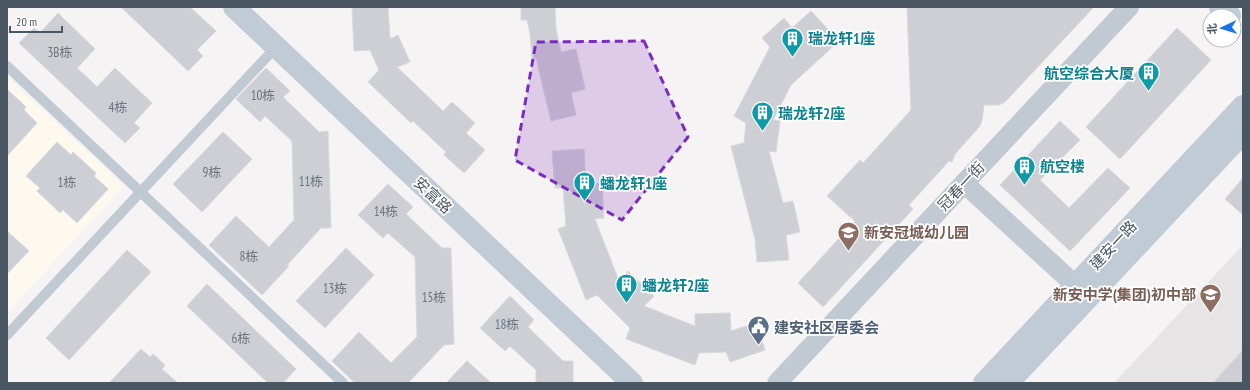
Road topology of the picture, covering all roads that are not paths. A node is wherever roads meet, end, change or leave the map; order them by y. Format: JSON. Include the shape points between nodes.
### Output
{"nodes":[{"id":1,"x":234,"y":7,"type":"edge"},
{"id":2,"x":1129,"y":7,"type":"edge"},
{"id":3,"x":276,"y":47,"type":"junction"},
{"id":4,"x":7,"y":66,"type":"edge"},
{"id":5,"x":1243,"y":106,"type":"edge"},
{"id":6,"x":1243,"y":133,"type":"edge"},
{"id":7,"x":964,"y":183,"type":"junction"},
{"id":8,"x":141,"y":192,"type":"junction"},
{"id":9,"x":1076,"y":285,"type":"junction"},
{"id":10,"x":7,"y":335,"type":"edge"},
{"id":11,"x":343,"y":383,"type":"edge"},
{"id":12,"x":632,"y":383,"type":"edge"},
{"id":13,"x":777,"y":383,"type":"edge"},
{"id":14,"x":984,"y":383,"type":"edge"},
{"id":15,"x":1008,"y":383,"type":"edge"}],
"edges":[{"from":1,"to":3,"type":"main road","name":"安富路"},
{"from":2,"to":7,"type":"street","name":"冠春一街"},
{"from":3,"to":8,"type":"lane"},
{"from":3,"to":12,"type":"main road","name":"安富路"},
{"from":4,"to":8,"type":"lane"},
{"from":5,"to":9,"type":"main road","name":"建安一路"},
{"from":6,"to":15,"type":"main road","name":"建安一路"},
{"from":7,"to":9,"type":"street"},
{"from":7,"to":13,"type":"street","name":"冠春一街"},
{"from":8,"to":10,"type":"lane"},
{"from":8,"to":11,"type":"lane"},
{"from":9,"to":14,"type":"main road","name":"建安一路"}]}
